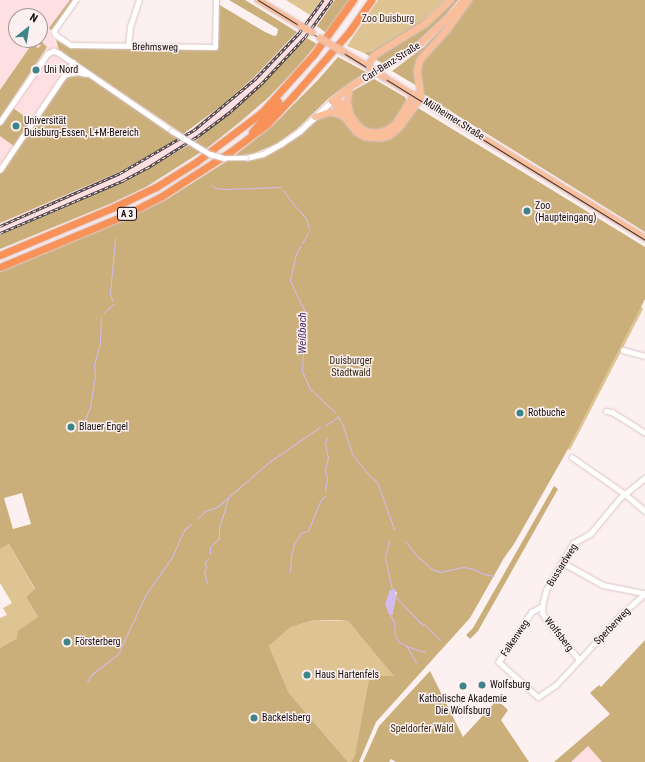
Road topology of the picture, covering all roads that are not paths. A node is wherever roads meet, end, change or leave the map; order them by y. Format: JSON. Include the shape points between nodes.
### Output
{"nodes":[{"id":1,"x":76,"y":0,"type":"edge"},
{"id":2,"x":139,"y":0,"type":"edge"},
{"id":3,"x":216,"y":0,"type":"edge"},
{"id":4,"x":353,"y":0,"type":"edge"},
{"id":5,"x":358,"y":0,"type":"edge"},
{"id":6,"x":371,"y":0,"type":"edge"},
{"id":7,"x":451,"y":0,"type":"edge"},
{"id":8,"x":464,"y":0,"type":"edge"},
{"id":9,"x":469,"y":0,"type":"edge"},
{"id":10,"x":260,"y":1,"type":"edge"},
{"id":11,"x":128,"y":46,"type":"junction"},
{"id":12,"x":73,"y":62,"type":"junction"},
{"id":13,"x":368,"y":67,"type":"junction"},
{"id":14,"x":66,"y":74,"type":"junction"},
{"id":15,"x":95,"y":79,"type":"junction"},
{"id":16,"x":350,"y":88,"type":"junction"},
{"id":17,"x":414,"y":94,"type":"junction"},
{"id":18,"x":421,"y":98,"type":"junction"},
{"id":19,"x":334,"y":99,"type":"junction"},
{"id":20,"x":342,"y":116,"type":"junction"},
{"id":21,"x":315,"y":117,"type":"junction"},
{"id":22,"x":352,"y":120,"type":"junction"},
{"id":23,"x":0,"y":122,"type":"edge"},
{"id":24,"x":244,"y":141,"type":"junction"},
{"id":25,"x":0,"y":170,"type":"edge"},
{"id":26,"x":645,"y":238,"type":"edge"},
{"id":27,"x":0,"y":255,"type":"edge"},
{"id":28,"x":0,"y":267,"type":"edge"},
{"id":29,"x":623,"y":350,"type":"dead end"},
{"id":30,"x":645,"y":356,"type":"edge"},
{"id":31,"x":606,"y":411,"type":"dead end"},
{"id":32,"x":645,"y":433,"type":"edge"},
{"id":33,"x":572,"y":457,"type":"dead end"},
{"id":34,"x":645,"y":478,"type":"edge"},
{"id":35,"x":625,"y":494,"type":"junction"},
{"id":36,"x":645,"y":511,"type":"edge"},
{"id":37,"x":562,"y":562,"type":"junction"},
{"id":38,"x":644,"y":593,"type":"edge"},
{"id":39,"x":542,"y":607,"type":"junction"},
{"id":40,"x":579,"y":660,"type":"junction"}],
"edges":[{"from":1,"to":11,"type":"street","name":"Brehmsweg","via":[[56,29],[56,34],[73,45]]},
{"from":2,"to":11,"type":"street","via":[[130,27]]},
{"from":3,"to":11,"type":"street","name":"Brehmsweg","via":[[216,47]]},
{"from":4,"to":27,"type":"highway","number":"A 3","via":[[319,47],[262,112],[206,155],[156,187]]},
{"from":5,"to":24,"type":"highway","number":"A 3","via":[[317,56]]},
{"from":6,"to":24,"type":"highway","via":[[322,66],[267,124]]},
{"from":7,"to":13,"type":"main road","via":[[425,24],[375,55]]},
{"from":8,"to":16,"type":"main road","name":"Carl-Benz-Straße","via":[[417,47]]},
{"from":9,"to":18,"type":"main road","name":"Carl-Benz-Straße","via":[[420,60],[417,71]]},
{"from":10,"to":13,"type":"main road","name":"Mülheimer Straße","bridge":true},
{"from":12,"to":14,"type":"street"},
{"from":12,"to":15,"type":"street","name":"Carl-Benz-Straße"},
{"from":12,"to":23,"type":"street","name":"Carl-Benz-Straße","via":[[58,52],[48,53]]},
{"from":13,"to":17,"type":"main road","name":"Mülheimer Straße","bridge":true},
{"from":14,"to":15,"type":"street","name":"Carl-Benz-Straße","via":[[80,72]]},
{"from":14,"to":25,"type":"street"},
{"from":15,"to":21,"type":"street","name":"Carl-Benz-Straße","bridge":true,"via":[[172,131],[210,154],[224,158],[257,156],[275,148]]},
{"from":16,"to":19,"type":"main road","name":"Carl-Benz-Straße"},
{"from":16,"to":22,"type":"main road","via":[[347,102]]},
{"from":17,"to":18,"type":"main road","name":"Mülheimer Straße"},
{"from":17,"to":22,"type":"main road","via":[[398,122],[386,131],[367,132]]},
{"from":18,"to":20,"type":"main road","via":[[399,128],[389,136],[370,138],[360,135]]},
{"from":18,"to":26,"type":"main road","name":"Mülheimer Straße"},
{"from":19,"to":20,"type":"main road"},
{"from":19,"to":21,"type":"street","name":"Carl-Benz-Straße"},
{"from":19,"to":22,"type":"main road"},
{"from":20,"to":21,"type":"main road","via":[[330,112]]},
{"from":24,"to":28,"type":"highway","number":"A 3","via":[[204,171],[162,196],[123,216]]},
{"from":29,"to":30,"type":"street"},
{"from":31,"to":32,"type":"street","via":[[612,412]]},
{"from":33,"to":35,"type":"street"},
{"from":34,"to":35,"type":"street","name":"Bussardweg"},
{"from":35,"to":36,"type":"street"},
{"from":35,"to":37,"type":"street","name":"Bussardweg","via":[[594,530],[573,543]]},
{"from":37,"to":38,"type":"street","via":[[603,585]]},
{"from":37,"to":39,"type":"street","name":"Bussardweg","via":[[546,590]]},
{"from":38,"to":40,"type":"street","name":"Sperberweg"},
{"from":39,"to":40,"type":"street","name":"Wolfsberg","via":[[546,620]]},
{"from":39,"to":40,"type":"street","name":"Falkenweg","via":[[532,612],[499,662],[538,697],[556,685]]}]}
